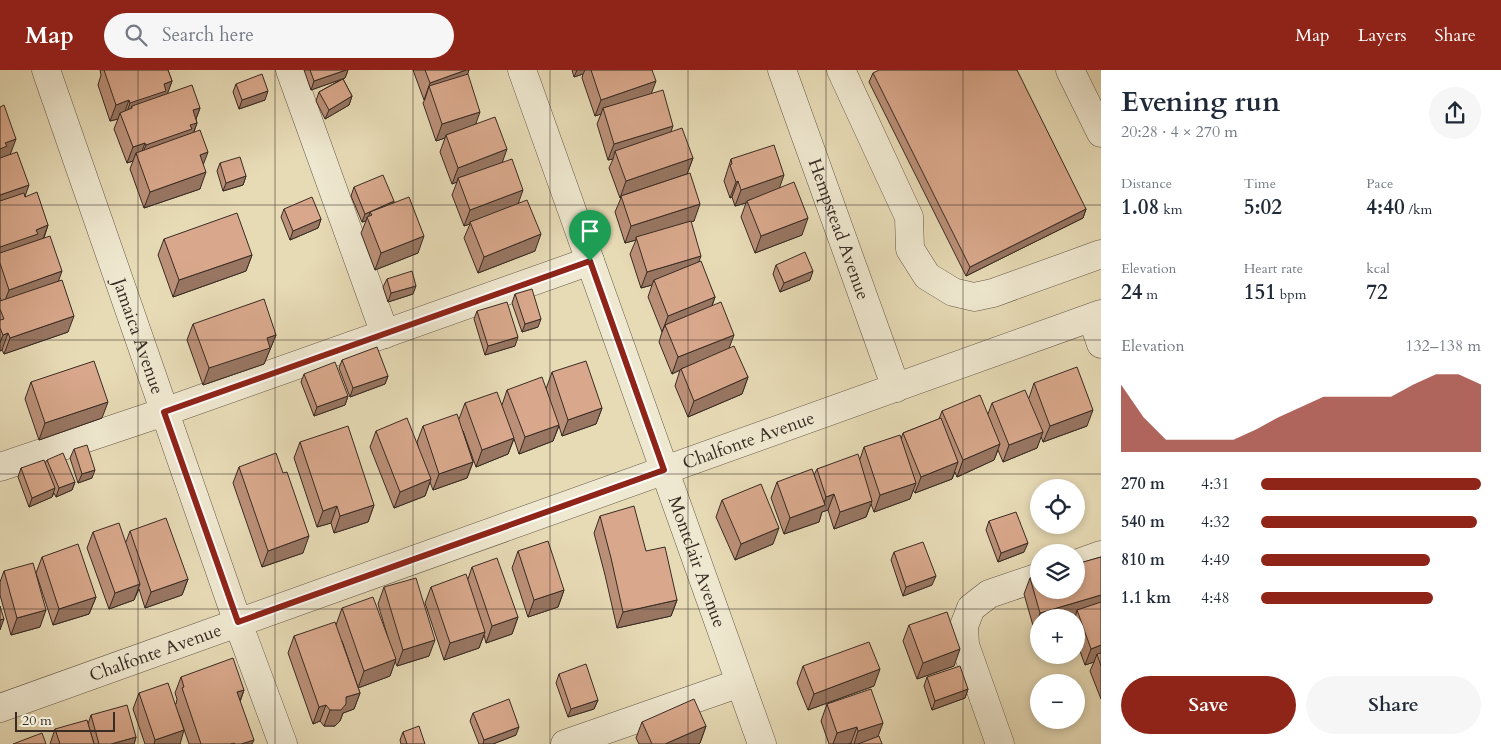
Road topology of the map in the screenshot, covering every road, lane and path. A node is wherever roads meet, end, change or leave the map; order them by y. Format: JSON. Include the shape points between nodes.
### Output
{"nodes":[{"id":1,"x":46,"y":70,"type":"edge"},
{"id":2,"x":290,"y":70,"type":"edge"},
{"id":3,"x":522,"y":70,"type":"edge"},
{"id":4,"x":782,"y":70,"type":"edge"},
{"id":5,"x":841,"y":70,"type":"edge"},
{"id":6,"x":1070,"y":70,"type":"edge"},
{"id":7,"x":1101,"y":133,"type":"edge"},
{"id":8,"x":1101,"y":254,"type":"edge"},
{"id":9,"x":590,"y":261,"type":"junction"},
{"id":10,"x":1096,"y":316,"type":"edge"},
{"id":11,"x":385,"y":334,"type":"junction"},
{"id":12,"x":1101,"y":344,"type":"edge"},
{"id":13,"x":896,"y":388,"type":"junction"},
{"id":14,"x":164,"y":412,"type":"junction"},
{"id":15,"x":0,"y":467,"type":"edge"},
{"id":16,"x":664,"y":470,"type":"junction"},
{"id":17,"x":1101,"y":555,"type":"edge"},
{"id":18,"x":1085,"y":561,"type":"edge"},
{"id":19,"x":1030,"y":580,"type":"edge"},
{"id":20,"x":238,"y":622,"type":"junction"},
{"id":21,"x":740,"y":683,"type":"junction"},
{"id":22,"x":0,"y":708,"type":"edge"},
{"id":23,"x":283,"y":744,"type":"edge"},
{"id":24,"x":565,"y":744,"type":"edge"},
{"id":25,"x":762,"y":744,"type":"edge"},
{"id":26,"x":1000,"y":744,"type":"edge"}],
"edges":[{"from":1,"to":14,"type":"street","name":"Jamaica Avenue"},
{"from":2,"to":11,"type":"street"},
{"from":3,"to":9,"type":"street","name":"Montclair Avenue"},
{"from":4,"to":13,"type":"street","name":"Hempstead Avenue"},
{"from":5,"to":8,"type":"street","via":[[909,217],[910,249],[927,276],[953,292],[974,297]]},
{"from":6,"to":7,"type":"street"},
{"from":9,"to":11,"type":"street"},
{"from":9,"to":16,"type":"street","name":"Montclair Avenue"},
{"from":10,"to":12,"type":"street"},
{"from":10,"to":13,"type":"street","name":"Chalfonte Avenue"},
{"from":11,"to":14,"type":"street"},
{"from":13,"to":16,"type":"street","name":"Chalfonte Avenue"},
{"from":14,"to":15,"type":"street"},
{"from":14,"to":20,"type":"street","name":"Jamaica Avenue"},
{"from":16,"to":20,"type":"street","name":"Chalfonte Avenue"},
{"from":16,"to":21,"type":"street","name":"Montclair Avenue"},
{"from":17,"to":18,"type":"street"},
{"from":19,"to":26,"type":"street","via":[[989,594],[971,608],[964,626],[965,645]]},
{"from":20,"to":22,"type":"street","name":"Chalfonte Avenue"},
{"from":20,"to":23,"type":"street","name":"Jamaica Avenue"},
{"from":21,"to":24,"type":"street"},
{"from":21,"to":25,"type":"street","name":"Montclair Avenue"}]}
